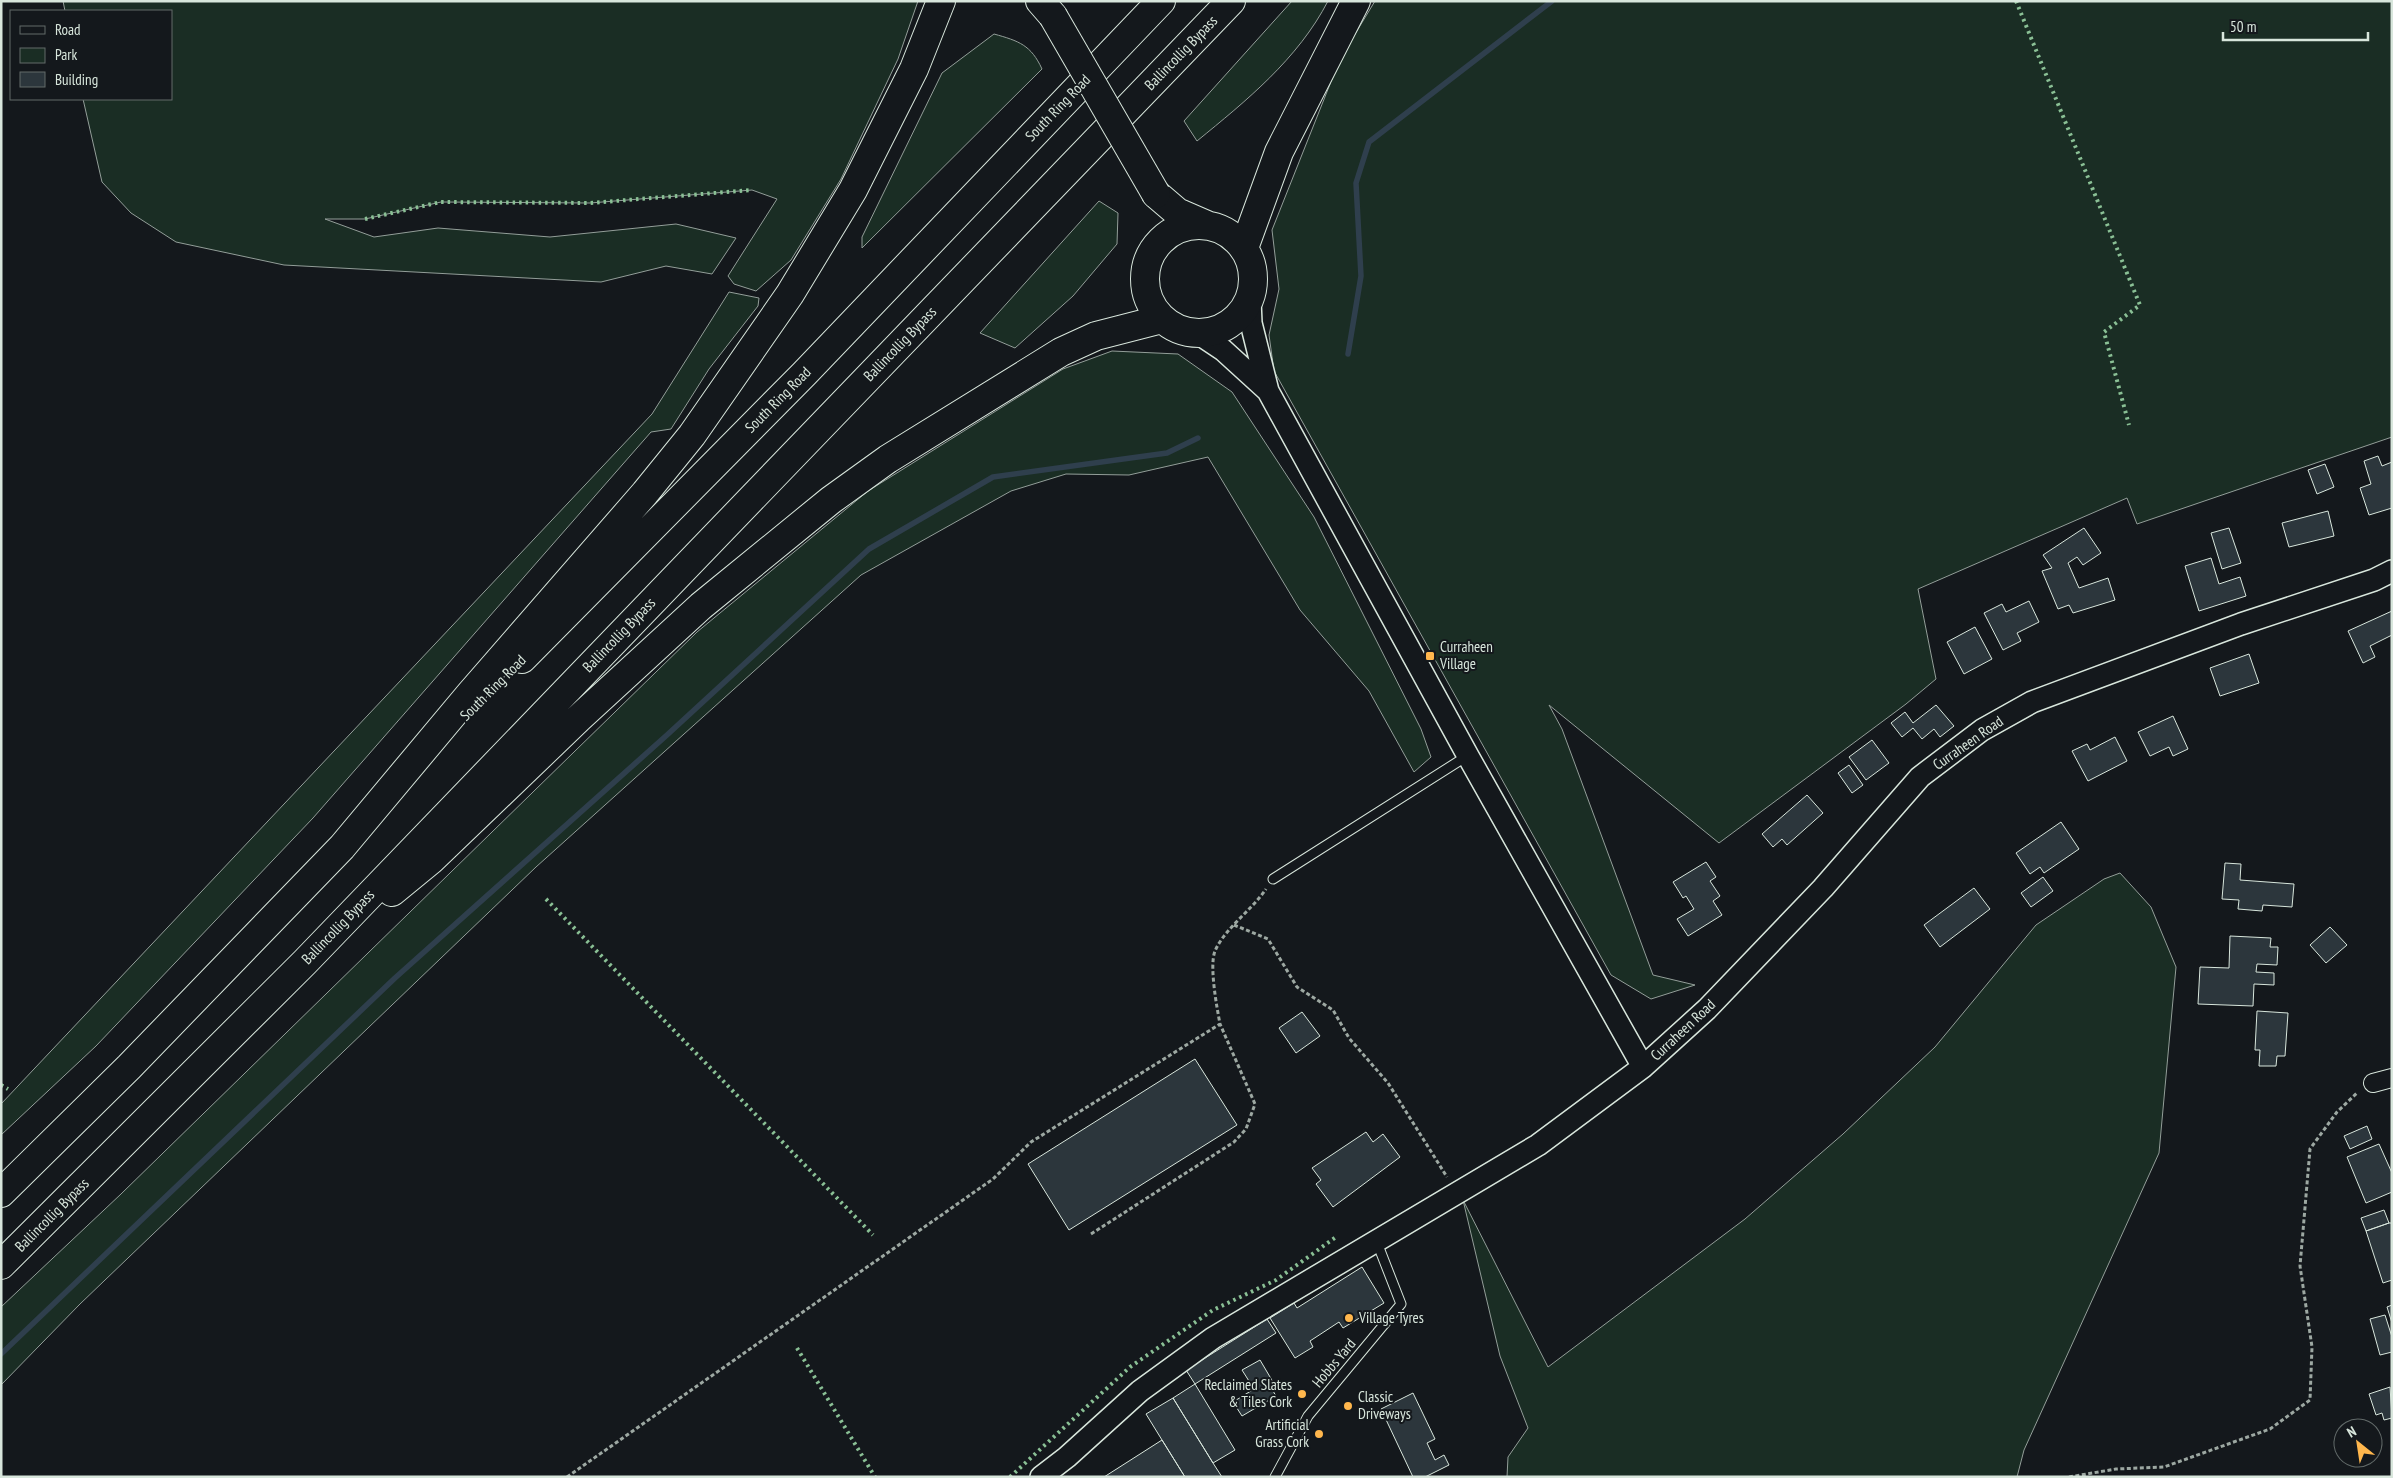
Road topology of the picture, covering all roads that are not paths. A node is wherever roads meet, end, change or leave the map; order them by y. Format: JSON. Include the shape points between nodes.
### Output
{"nodes":[{"id":1,"x":941,"y":1,"type":"edge"},
{"id":2,"x":1161,"y":1,"type":"edge"},
{"id":3,"x":1231,"y":1,"type":"edge"},
{"id":4,"x":1356,"y":1,"type":"edge"},
{"id":5,"x":1048,"y":6,"type":"edge"},
{"id":6,"x":1156,"y":194,"type":"junction"},
{"id":7,"x":1206,"y":225,"type":"junction"},
{"id":8,"x":1157,"y":244,"type":"junction"},
{"id":9,"x":1244,"y":248,"type":"junction"},
{"id":10,"x":1250,"y":300,"type":"junction"},
{"id":11,"x":1162,"y":319,"type":"junction"},
{"id":12,"x":1199,"y":334,"type":"junction"},
{"id":13,"x":1268,"y":391,"type":"junction"},
{"id":14,"x":2392,"y":571,"type":"edge"},
{"id":15,"x":1468,"y":756,"type":"junction"},
{"id":16,"x":389,"y":794,"type":"junction"},
{"id":17,"x":1273,"y":879,"type":"road end"},
{"id":18,"x":305,"y":962,"type":"junction"},
{"id":19,"x":1643,"y":1067,"type":"junction"},
{"id":20,"x":2392,"y":1078,"type":"edge"},
{"id":21,"x":2373,"y":1083,"type":"road end"},
{"id":22,"x":1,"y":1194,"type":"edge"},
{"id":23,"x":1376,"y":1240,"type":"junction"},
{"id":24,"x":1,"y":1265,"type":"edge"},
{"id":25,"x":1041,"y":1477,"type":"edge"},
{"id":26,"x":1275,"y":1477,"type":"edge"}],
"edges":[{"from":1,"to":16,"type":"highway","via":[[914,69],[861,176],[814,256],[741,367],[645,493],[470,694]]},
{"from":2,"to":16,"type":"highway","name":"South Ring Road","via":[[804,374]]},
{"from":3,"to":18,"type":"highway","name":"Ballincollig Bypass"},
{"from":4,"to":9,"type":"highway","via":[[1279,152]]},
{"from":5,"to":6,"type":"highway","bridge":true},
{"from":6,"to":7,"type":"highway","via":[[1177,212]]},
{"from":6,"to":8,"type":"highway","via":[[1160,225]]},
{"from":7,"to":8,"type":"highway","via":[[1188,226],[1171,232]]},
{"from":7,"to":9,"type":"highway","via":[[1221,229]]},
{"from":8,"to":11,"type":"highway","via":[[1147,266],[1146,291]]},
{"from":9,"to":10,"type":"highway","via":[[1252,264],[1254,282]]},
{"from":10,"to":12,"type":"highway","via":[[1230,324]]},
{"from":10,"to":13,"type":"street","via":[[1251,323]]},
{"from":11,"to":12,"type":"highway","via":[[1186,332]]},
{"from":11,"to":18,"type":"highway","via":[[1096,336],[1061,352],[888,459],[831,500],[701,606],[431,860]]},
{"from":12,"to":13,"type":"street","via":[[1223,350]]},
{"from":13,"to":15,"type":"street"},
{"from":14,"to":19,"type":"street","name":"Curraheen Road","via":[[2032,702],[1982,730],[1920,777],[1823,888],[1707,1009]]},
{"from":15,"to":17,"type":"lane"},
{"from":15,"to":19,"type":"street"},
{"from":16,"to":22,"type":"highway","via":[[270,924]]},
{"from":18,"to":24,"type":"highway","name":"Ballincollig Bypass"},
{"from":19,"to":23,"type":"street","name":"Curraheen Road","via":[[1538,1145]]},
{"from":20,"to":21,"type":"street"},
{"from":23,"to":25,"type":"street","name":"Curraheen Road","via":[[1213,1338],[1140,1391]]},
{"from":23,"to":26,"type":"lane","name":"Hobbs Yard","via":[[1401,1304],[1308,1416]]}]}
